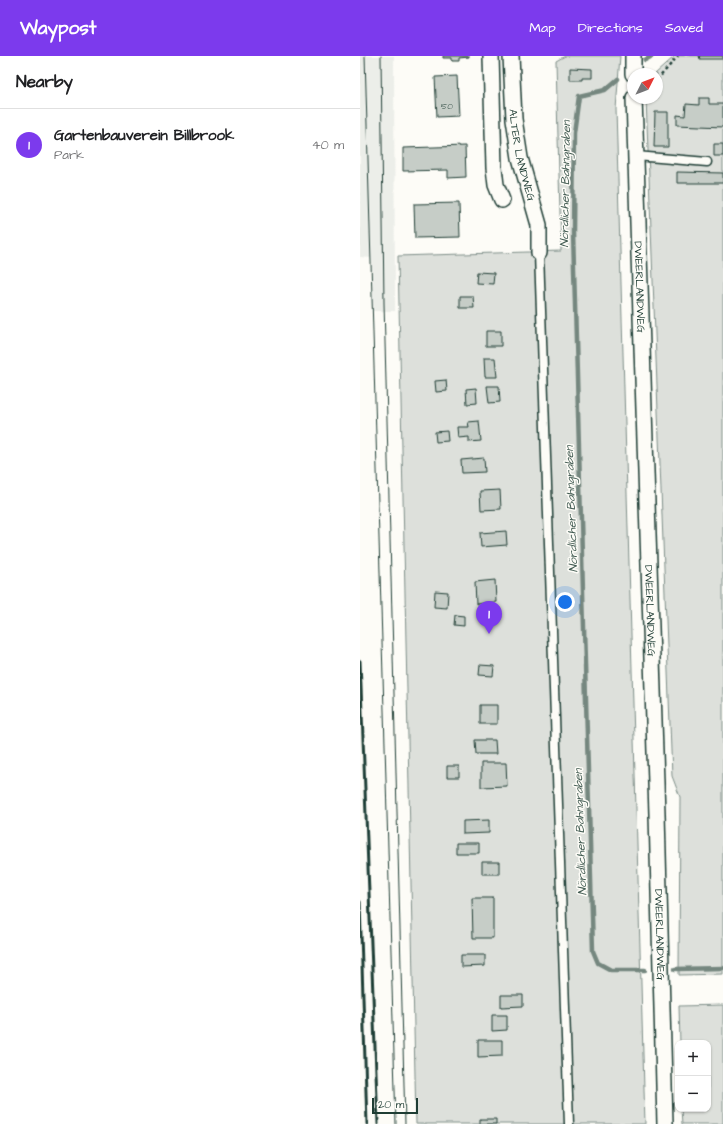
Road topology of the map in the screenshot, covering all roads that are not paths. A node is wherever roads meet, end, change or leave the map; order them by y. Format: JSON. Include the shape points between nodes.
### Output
{"nodes":[{"id":1,"x":491,"y":56,"type":"edge"},
{"id":2,"x":511,"y":56,"type":"edge"},
{"id":3,"x":633,"y":56,"type":"edge"},
{"id":4,"x":634,"y":68,"type":"edge"},
{"id":5,"x":634,"y":104,"type":"edge"},
{"id":6,"x":636,"y":156,"type":"junction"},
{"id":7,"x":707,"y":162,"type":"dead end"},
{"id":8,"x":502,"y":200,"type":"dead end"},
{"id":9,"x":539,"y":253,"type":"joint"},
{"id":10,"x":569,"y":1124,"type":"edge"},
{"id":11,"x":665,"y":1124,"type":"edge"}],
"edges":[{"from":1,"to":8,"type":"street","name":"ALTER LANDWEG","via":[[494,168],[496,186]]},
{"from":2,"to":9,"type":"street","name":"ALTER LANDWEG","via":[[514,119],[520,158],[539,225]]},
{"from":3,"to":4,"type":"street"},
{"from":5,"to":6,"type":"street","name":"DWEERLANDWEG"},
{"from":6,"to":7,"type":"lane"},
{"from":6,"to":11,"type":"street","name":"DWEERLANDWEG"},
{"from":9,"to":10,"type":"lane"}]}
